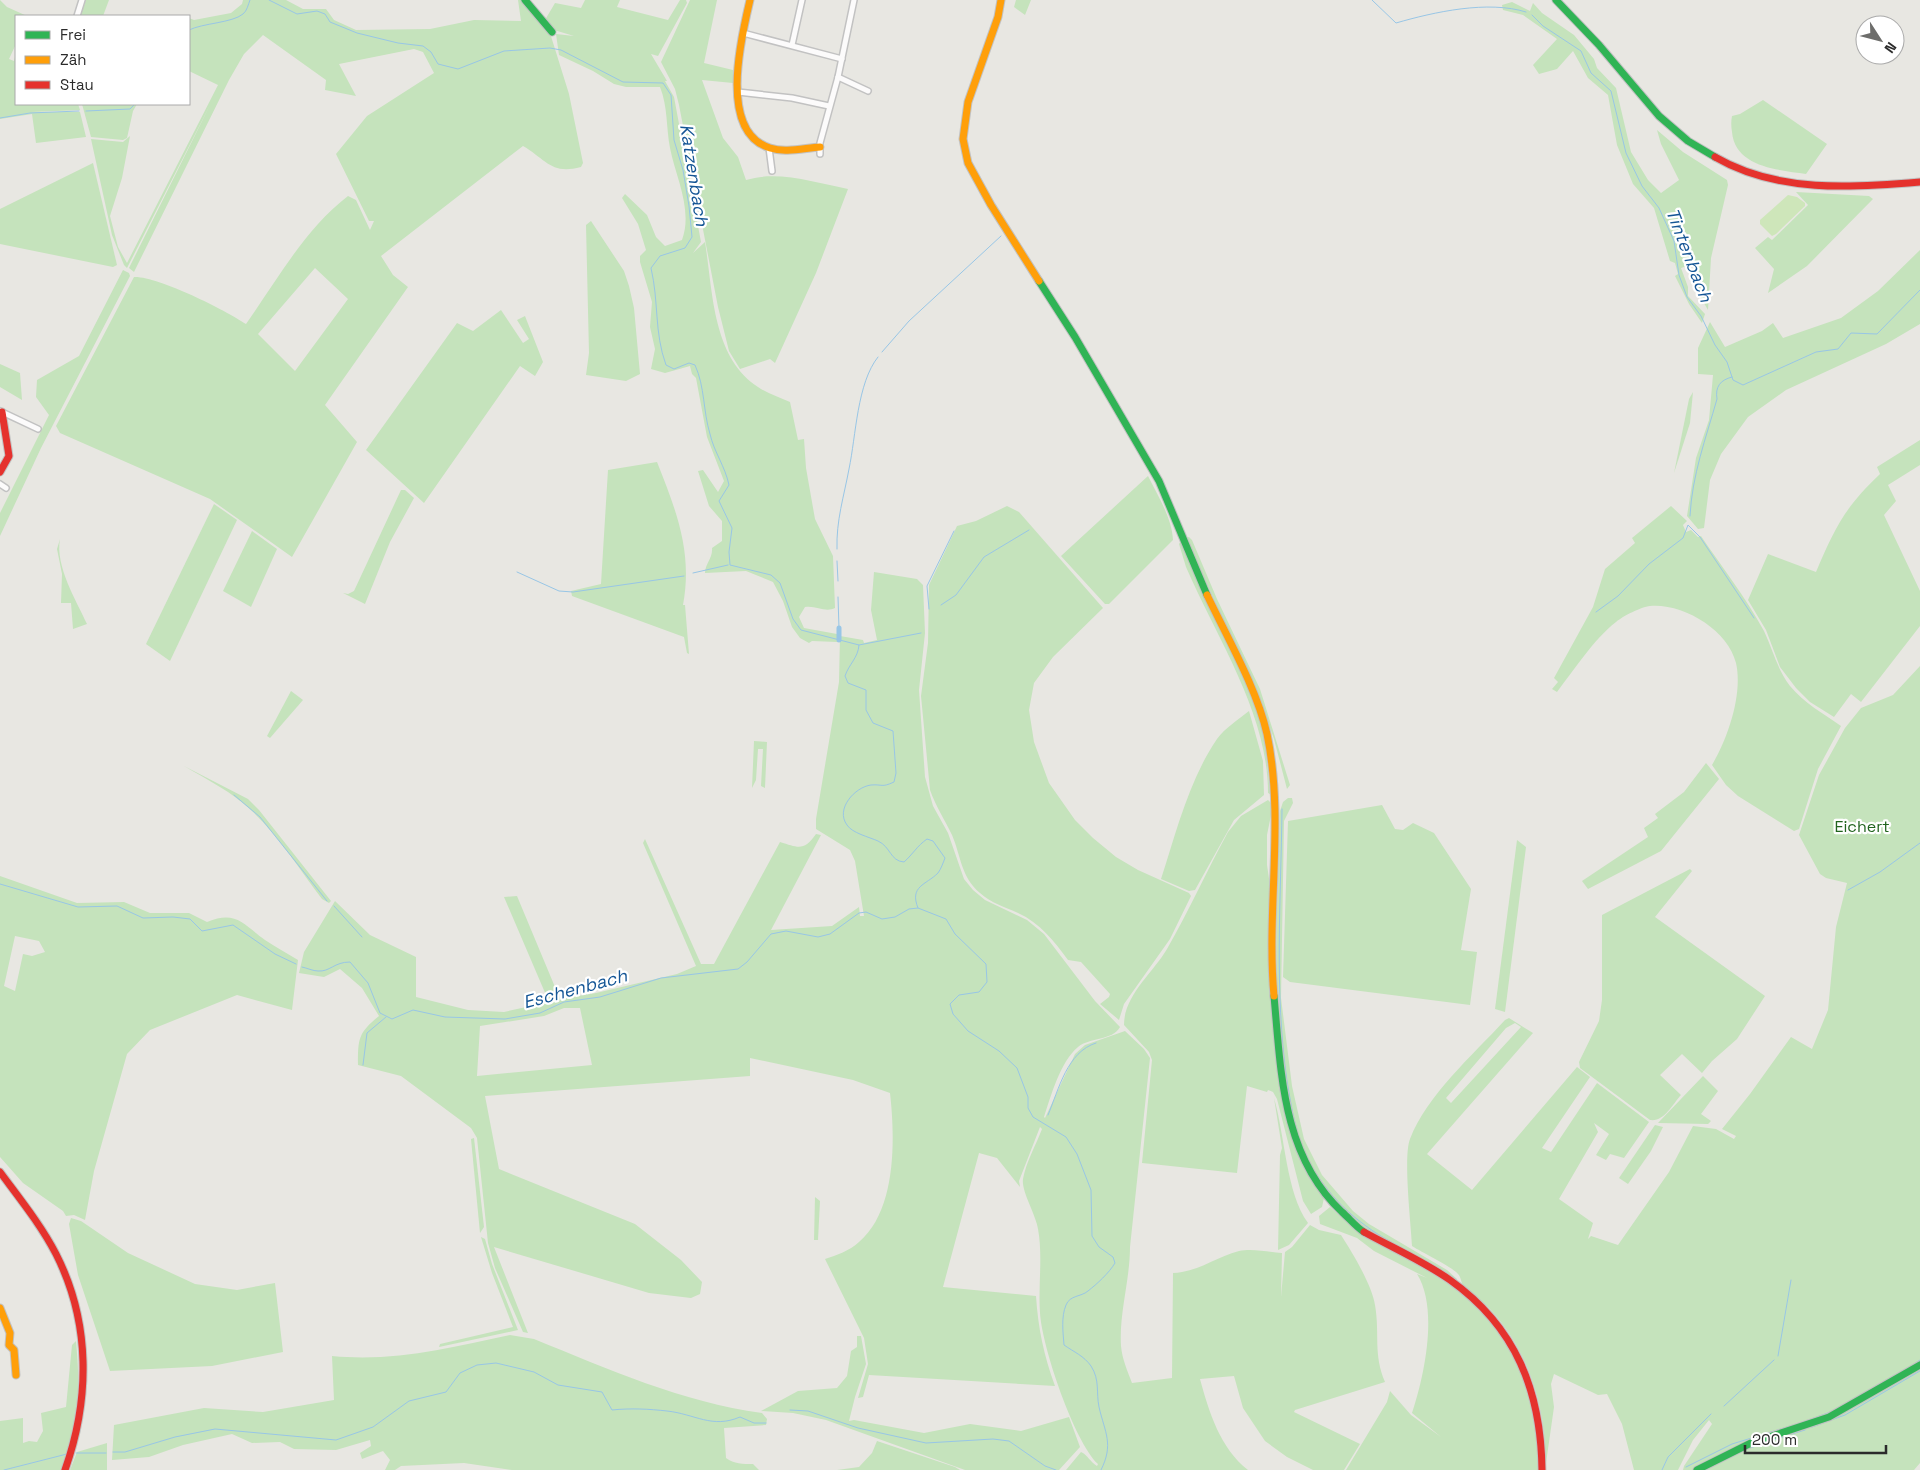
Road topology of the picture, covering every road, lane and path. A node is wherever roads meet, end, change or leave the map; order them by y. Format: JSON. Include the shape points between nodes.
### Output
{"nodes":[{"id":1,"x":82,"y":0,"type":"edge"},
{"id":2,"x":525,"y":0,"type":"edge"},
{"id":3,"x":750,"y":0,"type":"edge"},
{"id":4,"x":802,"y":0,"type":"edge"},
{"id":5,"x":854,"y":0,"type":"edge"},
{"id":6,"x":1001,"y":0,"type":"edge"},
{"id":7,"x":1556,"y":0,"type":"edge"},
{"id":8,"x":77,"y":15,"type":"edge"},
{"id":9,"x":552,"y":32,"type":"dead end"},
{"id":10,"x":743,"y":33,"type":"junction"},
{"id":11,"x":792,"y":45,"type":"junction"},
{"id":12,"x":842,"y":60,"type":"junction"},
{"id":13,"x":838,"y":77,"type":"junction"},
{"id":14,"x":868,"y":91,"type":"dead end"},
{"id":15,"x":738,"y":92,"type":"junction"},
{"id":16,"x":829,"y":106,"type":"junction"},
{"id":17,"x":769,"y":148,"type":"junction"},
{"id":18,"x":820,"y":151,"type":"joint"},
{"id":19,"x":772,"y":171,"type":"dead end"},
{"id":20,"x":1920,"y":182,"type":"edge"},
{"id":21,"x":1,"y":411,"type":"edge"},
{"id":22,"x":38,"y":429,"type":"dead end"},
{"id":23,"x":0,"y":472,"type":"edge"},
{"id":24,"x":0,"y":484,"type":"edge"},
{"id":25,"x":6,"y":488,"type":"dead end"},
{"id":26,"x":0,"y":1172,"type":"edge"},
{"id":27,"x":0,"y":1308,"type":"edge"},
{"id":28,"x":1920,"y":1365,"type":"edge"},
{"id":29,"x":16,"y":1375,"type":"dead end"},
{"id":30,"x":65,"y":1470,"type":"edge"},
{"id":31,"x":1542,"y":1470,"type":"edge"},
{"id":32,"x":1697,"y":1470,"type":"edge"}],
"edges":[{"from":1,"to":8,"type":"street"},
{"from":2,"to":9,"type":"main road"},
{"from":3,"to":10,"type":"main road"},
{"from":4,"to":11,"type":"street"},
{"from":5,"to":12,"type":"street"},
{"from":6,"to":31,"type":"main road","via":[[968,102],[963,139],[968,163],[991,205],[1075,336],[1159,482],[1254,695],[1267,734],[1276,796],[1273,987],[1280,1065],[1295,1143],[1315,1182],[1348,1220],[1451,1281],[1497,1324],[1523,1364],[1532,1388],[1542,1438]]},
{"from":7,"to":20,"type":"main road","via":[[1658,115],[1686,141],[1716,160],[1755,176],[1810,185],[1850,188]]},
{"from":10,"to":11,"type":"street"},
{"from":10,"to":15,"type":"main road","via":[[738,62]]},
{"from":11,"to":12,"type":"street"},
{"from":12,"to":13,"type":"street"},
{"from":13,"to":14,"type":"street"},
{"from":13,"to":16,"type":"street"},
{"from":15,"to":16,"type":"street"},
{"from":15,"to":17,"type":"main road","via":[[742,117],[751,136]]},
{"from":16,"to":18,"type":"street"},
{"from":17,"to":18,"type":"main road"},
{"from":17,"to":19,"type":"street"},
{"from":21,"to":22,"type":"street"},
{"from":21,"to":23,"type":"main road","via":[[10,456]]},
{"from":24,"to":25,"type":"street"},
{"from":26,"to":30,"type":"main road","via":[[50,1244],[69,1283],[80,1323],[84,1367],[81,1416]]},
{"from":27,"to":29,"type":"main road","via":[[10,1333],[9,1345],[14,1350]]},
{"from":28,"to":32,"type":"main road","via":[[1829,1417],[1751,1443]]}]}
